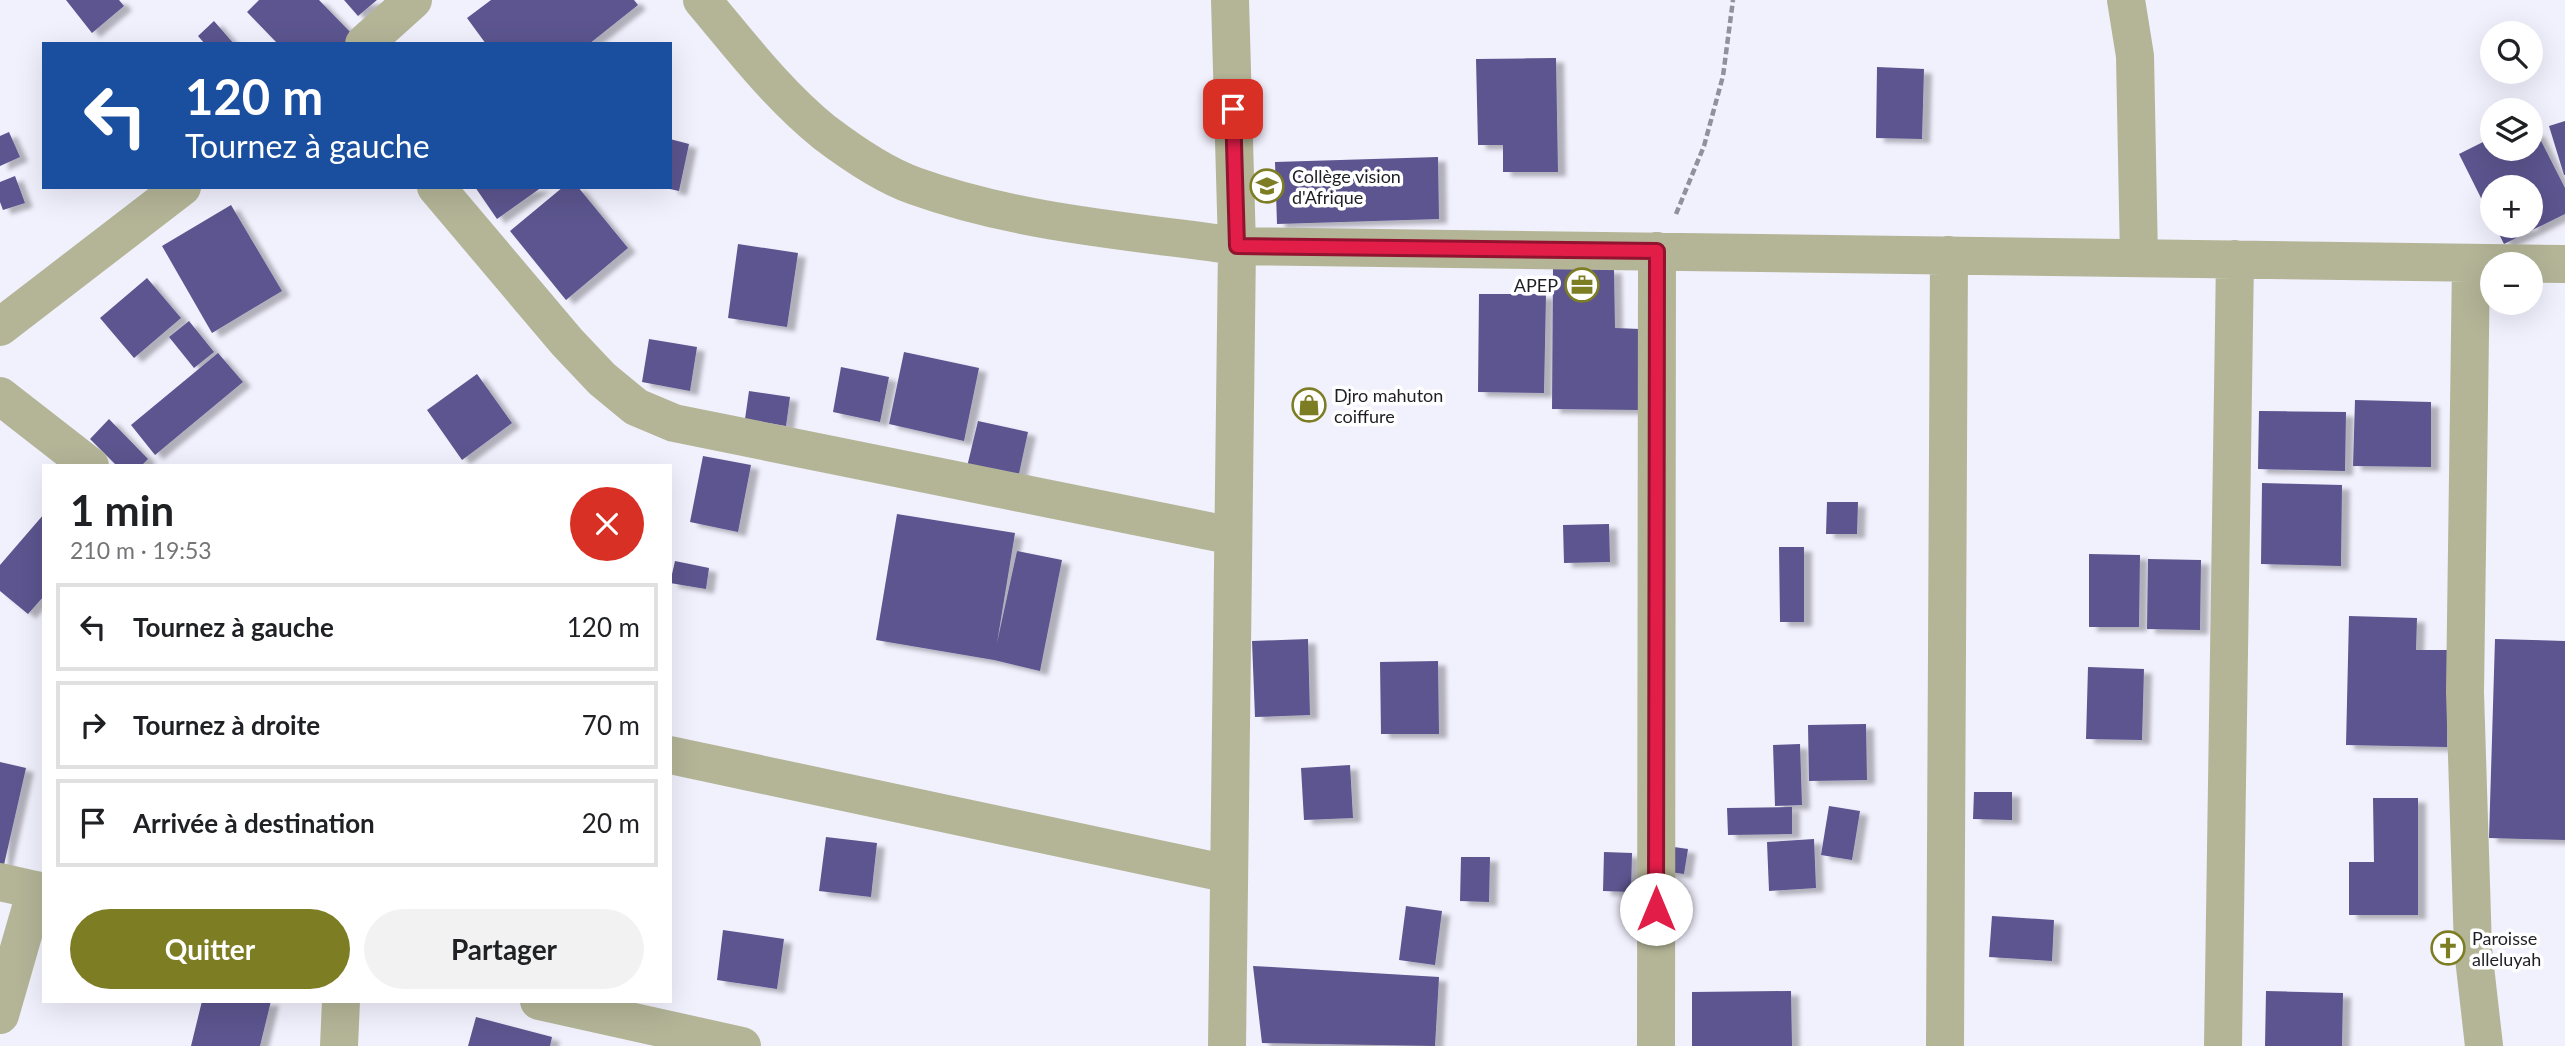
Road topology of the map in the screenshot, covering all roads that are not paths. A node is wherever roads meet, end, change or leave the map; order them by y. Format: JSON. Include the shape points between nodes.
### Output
{"nodes":[{"id":1,"x":413,"y":0,"type":"edge"},
{"id":2,"x":702,"y":0,"type":"edge"},
{"id":3,"x":1230,"y":0,"type":"edge"},
{"id":4,"x":2126,"y":0,"type":"edge"},
{"id":5,"x":367,"y":42,"type":"edge"},
{"id":6,"x":179,"y":189,"type":"edge"},
{"id":7,"x":438,"y":189,"type":"edge"},
{"id":8,"x":1237,"y":246,"type":"junction"},
{"id":9,"x":1657,"y":251,"type":"junction"},
{"id":10,"x":1949,"y":255,"type":"junction"},
{"id":11,"x":2139,"y":258,"type":"junction"},
{"id":12,"x":2235,"y":259,"type":"junction"},
{"id":13,"x":2471,"y":263,"type":"junction"},
{"id":14,"x":2565,"y":264,"type":"edge"},
{"id":15,"x":0,"y":327,"type":"edge"},
{"id":16,"x":0,"y":396,"type":"edge"},
{"id":17,"x":87,"y":464,"type":"edge"},
{"id":18,"x":1233,"y":537,"type":"junction"},
{"id":19,"x":672,"y":755,"type":"edge"},
{"id":20,"x":1229,"y":874,"type":"junction"},
{"id":21,"x":27,"y":888,"type":"edge"},
{"id":22,"x":341,"y":1003,"type":"edge"},
{"id":23,"x":548,"y":1003,"type":"edge"},
{"id":24,"x":0,"y":1015,"type":"edge"},
{"id":25,"x":340,"y":1046,"type":"edge"},
{"id":26,"x":742,"y":1046,"type":"edge"},
{"id":27,"x":1227,"y":1046,"type":"edge"},
{"id":28,"x":1656,"y":1046,"type":"edge"},
{"id":29,"x":1945,"y":1046,"type":"edge"},
{"id":30,"x":2223,"y":1046,"type":"edge"},
{"id":31,"x":2484,"y":1046,"type":"edge"}],
"edges":[{"from":1,"to":5,"type":"street"},
{"from":2,"to":8,"type":"street","via":[[774,84],[824,132],[912,185],[987,208],[1044,219]]},
{"from":3,"to":8,"type":"street"},
{"from":4,"to":11,"type":"street","via":[[2135,56]]},
{"from":6,"to":15,"type":"street"},
{"from":7,"to":18,"type":"street","via":[[567,342],[636,407],[674,423]]},
{"from":8,"to":9,"type":"street"},
{"from":8,"to":18,"type":"street"},
{"from":9,"to":10,"type":"street"},
{"from":9,"to":28,"type":"street"},
{"from":10,"to":11,"type":"street"},
{"from":10,"to":29,"type":"street"},
{"from":11,"to":12,"type":"street"},
{"from":12,"to":13,"type":"street"},
{"from":12,"to":30,"type":"street"},
{"from":13,"to":14,"type":"street"},
{"from":13,"to":31,"type":"street","via":[[2465,692],[2473,949]]},
{"from":16,"to":17,"type":"street"},
{"from":18,"to":20,"type":"street"},
{"from":19,"to":20,"type":"street"},
{"from":20,"to":27,"type":"street"},
{"from":21,"to":24,"type":"street"},
{"from":22,"to":25,"type":"street"},
{"from":23,"to":26,"type":"street"}]}
